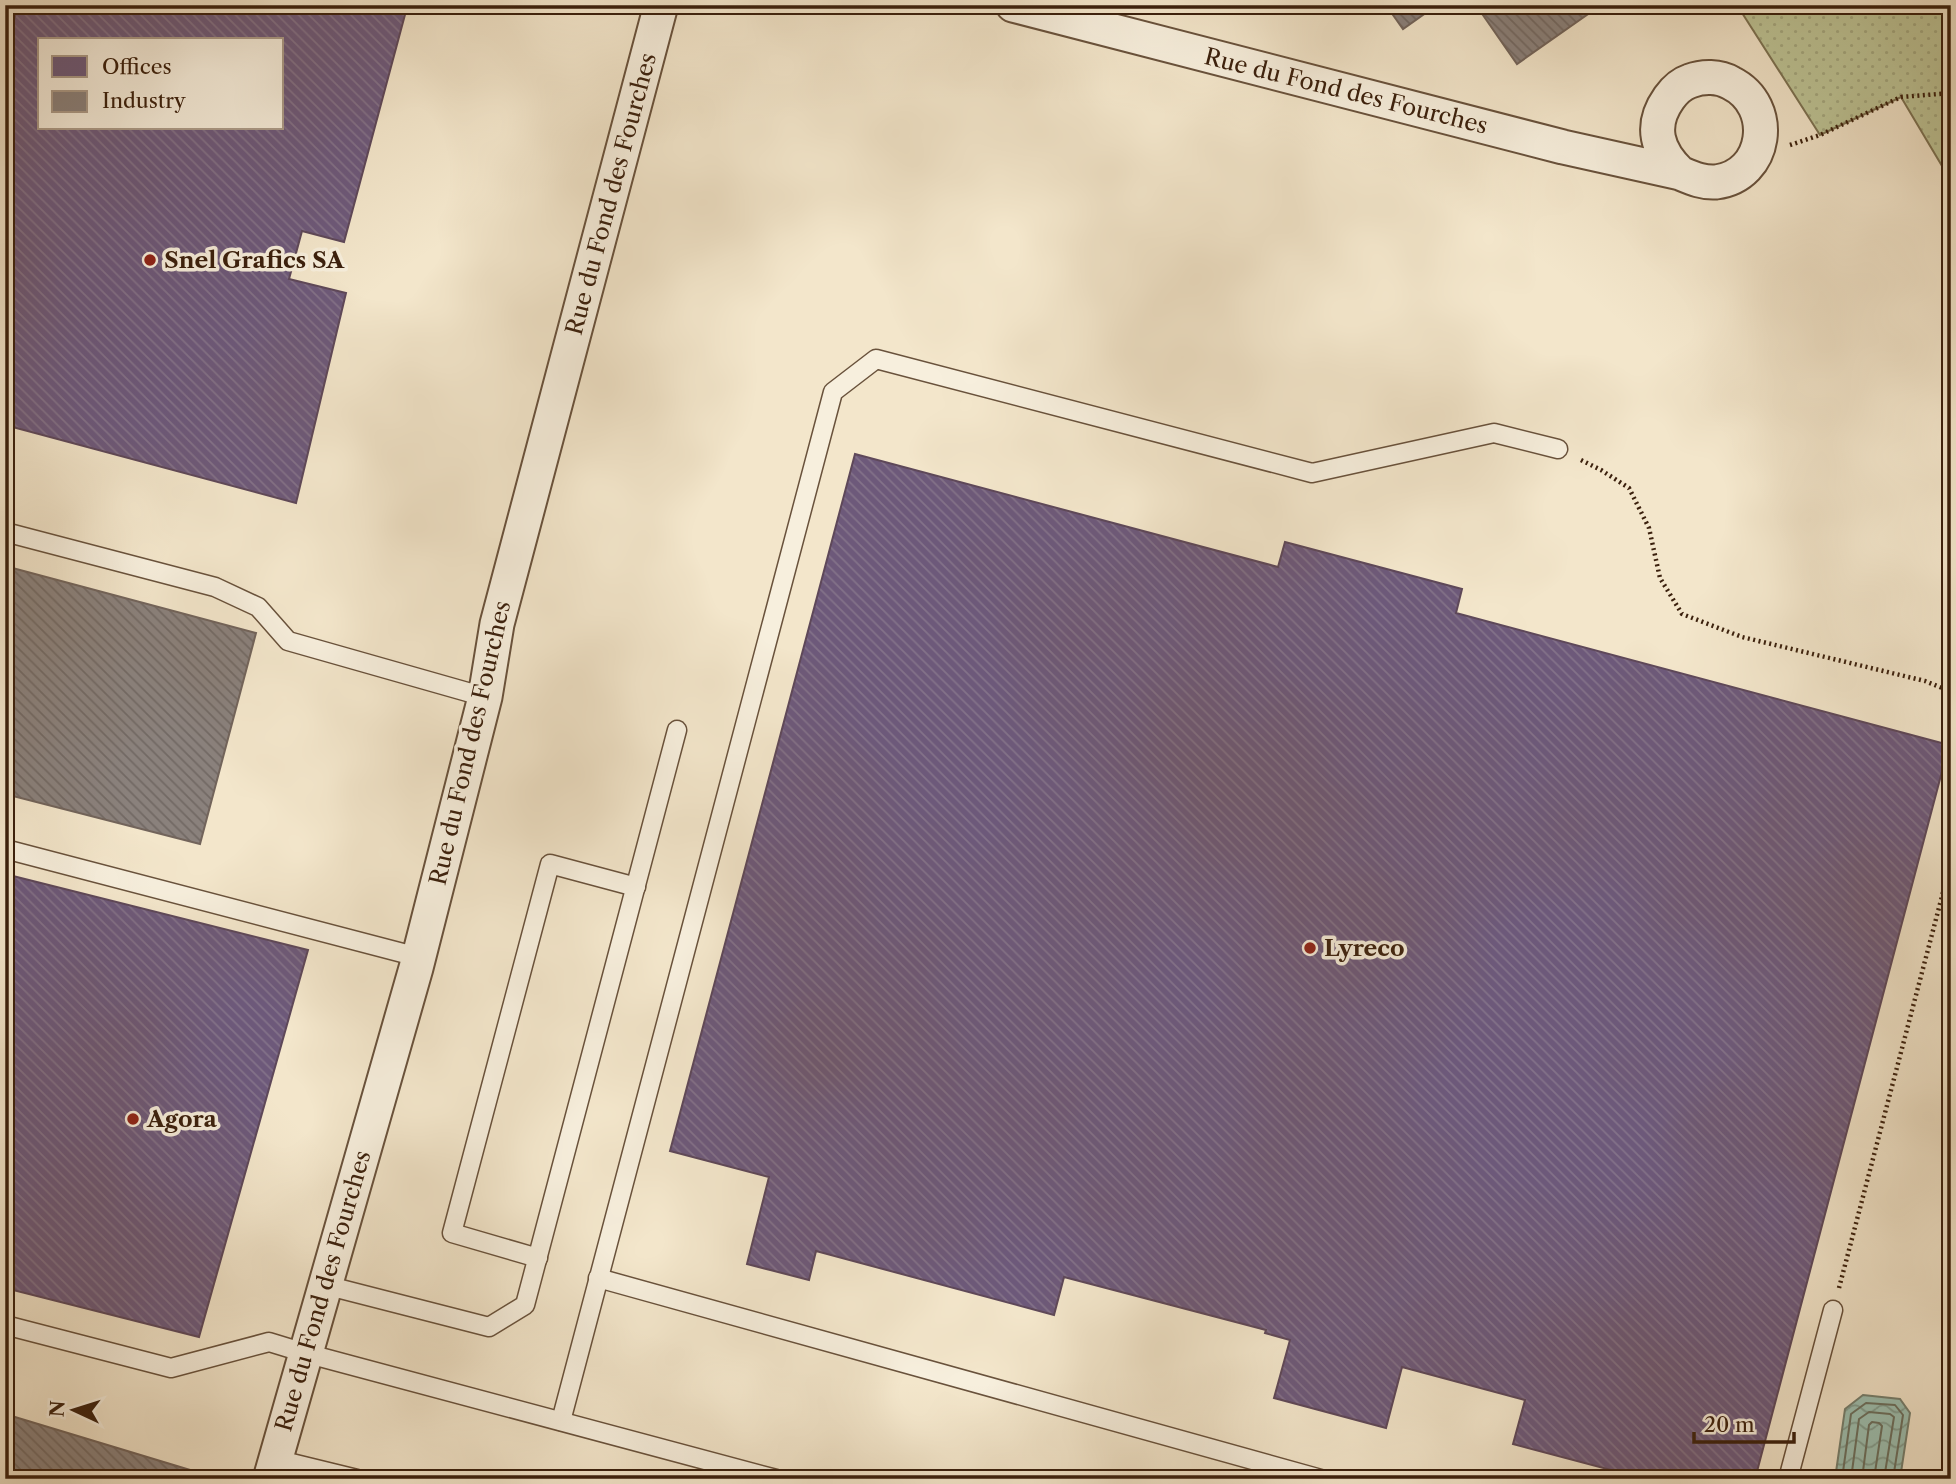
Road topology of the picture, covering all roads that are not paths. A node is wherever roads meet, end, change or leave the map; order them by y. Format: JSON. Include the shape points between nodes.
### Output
{"nodes":[{"id":1,"x":661,"y":5,"type":"edge"},
{"id":2,"x":1013,"y":5,"type":"edge"},
{"id":3,"x":1680,"y":173,"type":"junction"},
{"id":4,"x":1558,"y":449,"type":"road end"},
{"id":5,"x":5,"y":532,"type":"edge"},
{"id":6,"x":485,"y":697,"type":"junction"},
{"id":7,"x":677,"y":730,"type":"dead end"},
{"id":8,"x":5,"y":849,"type":"edge"},
{"id":9,"x":636,"y":887,"type":"junction"},
{"id":10,"x":418,"y":957,"type":"junction"},
{"id":11,"x":538,"y":1258,"type":"junction"},
{"id":12,"x":598,"y":1278,"type":"junction"},
{"id":13,"x":325,"y":1285,"type":"junction"},
{"id":14,"x":1833,"y":1310,"type":"road end"},
{"id":15,"x":5,"y":1325,"type":"edge"},
{"id":16,"x":305,"y":1353,"type":"junction"},
{"id":17,"x":561,"y":1421,"type":"junction"},
{"id":18,"x":272,"y":1469,"type":"edge"},
{"id":19,"x":346,"y":1477,"type":"edge"},
{"id":20,"x":776,"y":1479,"type":"edge"},
{"id":21,"x":1321,"y":1479,"type":"edge"},
{"id":22,"x":1788,"y":1479,"type":"edge"}],
"edges":[{"from":1,"to":6,"type":"street","name":"Rue du Fond des Fourches","via":[[497,624]]},
{"from":2,"to":3,"type":"street","name":"Rue du Fond des Fourches"},
{"from":3,"to":3,"type":"street","name":"Rue du Fond des Fourches","via":[[1716,182],[1741,171],[1754,158],[1761,141],[1761,118],[1742,88],[1708,77],[1674,90],[1661,108],[1657,126],[1659,145]]},
{"from":4,"to":12,"type":"lane","via":[[1494,433],[1312,474],[876,359],[833,392]]},
{"from":5,"to":6,"type":"lane","via":[[215,587],[258,607],[288,641]]},
{"from":6,"to":10,"type":"street","name":"Rue du Fond des Fourches"},
{"from":7,"to":9,"type":"lane"},
{"from":8,"to":10,"type":"lane"},
{"from":9,"to":11,"type":"lane"},
{"from":9,"to":11,"type":"lane","via":[[550,864],[452,1233]]},
{"from":10,"to":13,"type":"street","name":"Rue du Fond des Fourches"},
{"from":11,"to":13,"type":"lane","via":[[525,1304],[489,1327]]},
{"from":12,"to":17,"type":"lane"},
{"from":12,"to":21,"type":"lane"},
{"from":13,"to":16,"type":"street","name":"Rue du Fond des Fourches"},
{"from":14,"to":22,"type":"lane"},
{"from":15,"to":16,"type":"lane","via":[[171,1368],[269,1342]]},
{"from":16,"to":17,"type":"lane"},
{"from":16,"to":18,"type":"street","name":"Rue du Fond des Fourches"},
{"from":17,"to":20,"type":"lane"},
{"from":18,"to":19,"type":"lane"}]}
